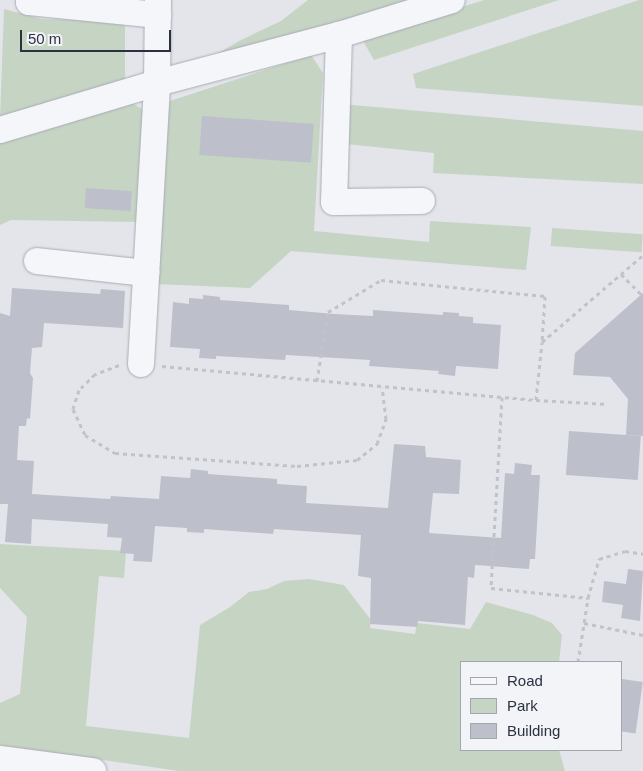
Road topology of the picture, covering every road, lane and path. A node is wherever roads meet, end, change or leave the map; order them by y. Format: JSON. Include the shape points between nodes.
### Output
{"nodes":[{"id":1,"x":29,"y":0,"type":"edge"},
{"id":2,"x":452,"y":0,"type":"edge"},
{"id":3,"x":158,"y":7,"type":"edge"},
{"id":4,"x":339,"y":35,"type":"junction"},
{"id":5,"x":157,"y":83,"type":"junction"},
{"id":6,"x":0,"y":130,"type":"edge"},
{"id":7,"x":422,"y":201,"type":"dead end"},
{"id":8,"x":643,"y":255,"type":"edge"},
{"id":9,"x":37,"y":261,"type":"dead end"},
{"id":10,"x":146,"y":273,"type":"junction"},
{"id":11,"x":620,"y":274,"type":"junction"},
{"id":12,"x":643,"y":296,"type":"edge"},
{"id":13,"x":542,"y":342,"type":"junction"},
{"id":14,"x":141,"y":364,"type":"junction"},
{"id":15,"x":317,"y":381,"type":"junction"},
{"id":16,"x":382,"y":387,"type":"junction"},
{"id":17,"x":502,"y":397,"type":"junction"},
{"id":18,"x":536,"y":400,"type":"junction"},
{"id":19,"x":608,"y":404,"type":"dead end"},
{"id":20,"x":643,"y":554,"type":"edge"},
{"id":21,"x":588,"y":598,"type":"junction"},
{"id":22,"x":584,"y":623,"type":"junction"},
{"id":23,"x":643,"y":635,"type":"edge"},
{"id":24,"x":578,"y":661,"type":"edge"},
{"id":25,"x":0,"y":759,"type":"edge"},
{"id":26,"x":93,"y":771,"type":"edge"}],
"edges":[{"from":1,"to":3,"type":"lane"},
{"from":2,"to":4,"type":"lane"},
{"from":3,"to":5,"type":"lane"},
{"from":4,"to":5,"type":"lane"},
{"from":4,"to":7,"type":"lane","via":[[334,202]]},
{"from":5,"to":6,"type":"lane"},
{"from":5,"to":10,"type":"lane"},
{"from":8,"to":11,"type":"path"},
{"from":9,"to":10,"type":"lane"},
{"from":10,"to":14,"type":"lane"},
{"from":11,"to":12,"type":"path"},
{"from":11,"to":13,"type":"path"},
{"from":13,"to":15,"type":"path","via":[[545,296],[381,280],[328,312]]},
{"from":13,"to":18,"type":"path"},
{"from":14,"to":15,"type":"path"},
{"from":14,"to":16,"type":"path","via":[[117,365],[95,374],[79,390],[73,409],[85,435],[115,453],[297,466],[358,460],[377,444],[386,419]]},
{"from":15,"to":16,"type":"path"},
{"from":16,"to":17,"type":"path"},
{"from":17,"to":18,"type":"path"},
{"from":17,"to":21,"type":"path","via":[[491,588]]},
{"from":18,"to":19,"type":"path"},
{"from":20,"to":21,"type":"path","via":[[625,551],[598,559]]},
{"from":21,"to":22,"type":"path"},
{"from":22,"to":23,"type":"path"},
{"from":22,"to":24,"type":"path"},
{"from":25,"to":26,"type":"lane"}]}
